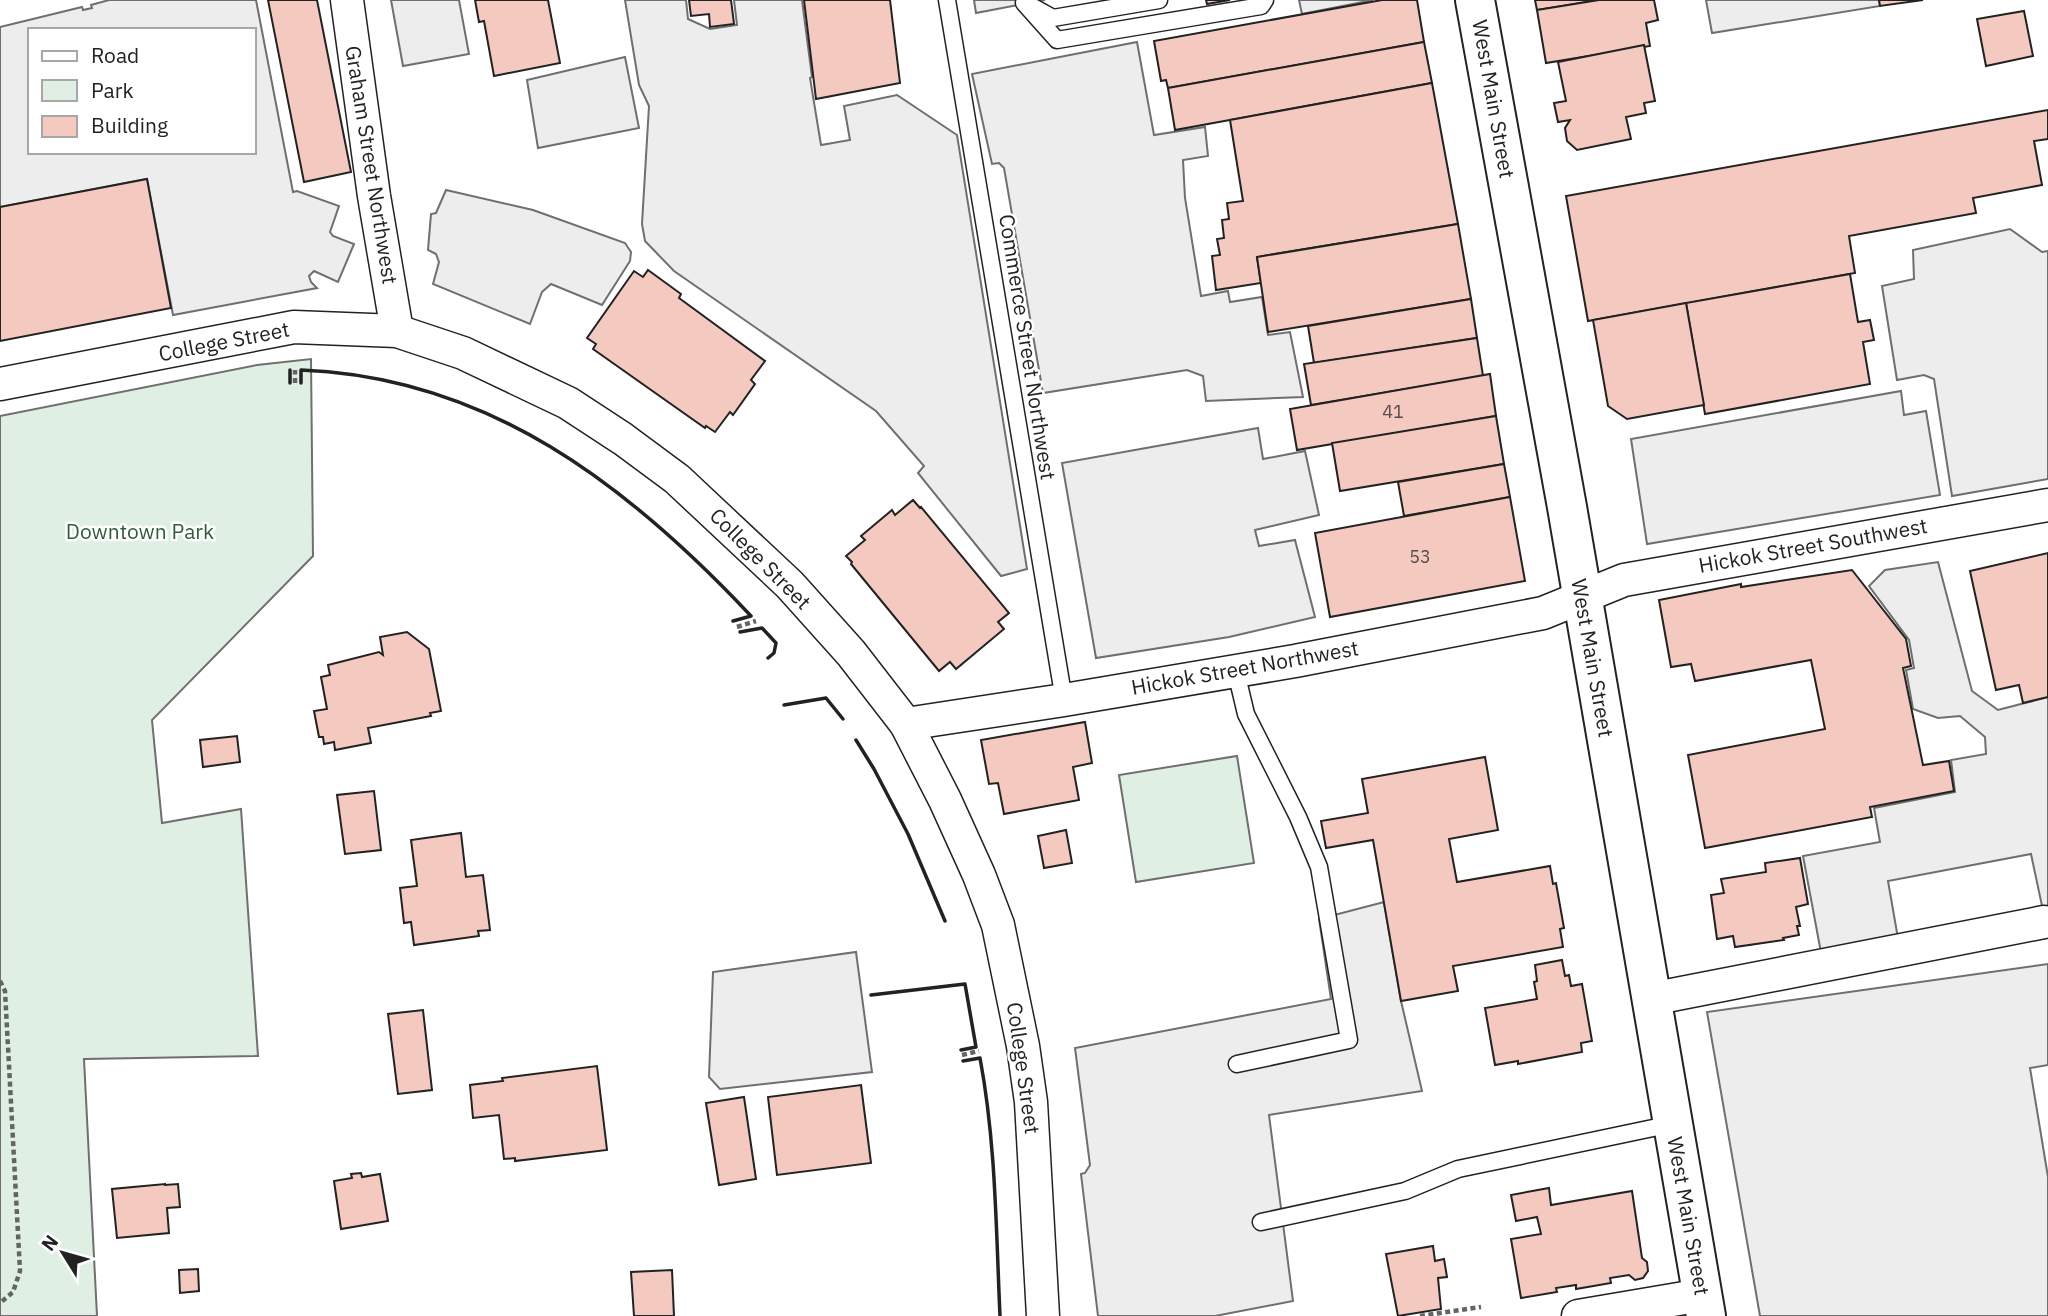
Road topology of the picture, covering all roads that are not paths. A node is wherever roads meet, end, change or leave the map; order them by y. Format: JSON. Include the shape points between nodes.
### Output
{"nodes":[{"id":1,"x":347,"y":0,"type":"edge"},
{"id":2,"x":947,"y":0,"type":"edge"},
{"id":3,"x":1043,"y":0,"type":"edge"},
{"id":4,"x":1159,"y":0,"type":"edge"},
{"id":5,"x":1265,"y":0,"type":"edge"},
{"id":6,"x":1475,"y":0,"type":"edge"},
{"id":7,"x":1024,"y":3,"type":"junction"},
{"id":8,"x":397,"y":331,"type":"junction"},
{"id":9,"x":0,"y":384,"type":"edge"},
{"id":10,"x":2048,"y":505,"type":"edge"},
{"id":11,"x":1581,"y":597,"type":"junction"},
{"id":12,"x":1236,"y":672,"type":"junction"},
{"id":13,"x":1064,"y":700,"type":"junction"},
{"id":14,"x":906,"y":724,"type":"junction"},
{"id":15,"x":2044,"y":922,"type":"dead end"},
{"id":16,"x":1651,"y":999,"type":"junction"},
{"id":17,"x":1237,"y":1064,"type":"dead end"},
{"id":18,"x":1672,"y":1124,"type":"junction"},
{"id":19,"x":1261,"y":1222,"type":"dead end"},
{"id":20,"x":1704,"y":1306,"type":"edge"},
{"id":21,"x":1043,"y":1316,"type":"edge"},
{"id":22,"x":1578,"y":1316,"type":"edge"}],
"edges":[{"from":1,"to":8,"type":"street","name":"Graham Street Northwest"},
{"from":2,"to":13,"type":"lane","name":"Commerce Street Northwest"},
{"from":3,"to":7,"type":"lane"},
{"from":4,"to":7,"type":"lane","via":[[1053,18]]},
{"from":5,"to":7,"type":"lane","via":[[1261,5],[1057,40]]},
{"from":6,"to":11,"type":"main road","name":"West Main Street"},
{"from":8,"to":9,"type":"street","name":"College Street","via":[[294,327]]},
{"from":8,"to":14,"type":"street","name":"College Street","via":[[463,352],[568,403],[677,479],[790,585]]},
{"from":10,"to":11,"type":"street","name":"Hickok Street Southwest","via":[[1624,580]]},
{"from":11,"to":12,"type":"street","name":"Hickok Street Northwest","via":[[1544,612]]},
{"from":11,"to":16,"type":"main road","name":"West Main Street"},
{"from":12,"to":13,"type":"street","name":"Hickok Street Northwest"},
{"from":12,"to":17,"type":"lane","via":[[1246,714],[1320,867],[1349,1040]]},
{"from":13,"to":14,"type":"street","name":"Hickok Street Northwest"},
{"from":14,"to":21,"type":"street","name":"College Street","via":[[979,875],[1006,954],[1031,1102]]},
{"from":15,"to":16,"type":"street"},
{"from":16,"to":18,"type":"main road","name":"West Main Street"},
{"from":18,"to":19,"type":"lane","via":[[1458,1169],[1405,1191]]},
{"from":18,"to":20,"type":"main road","name":"West Main Street"},
{"from":20,"to":22,"type":"street"}]}
